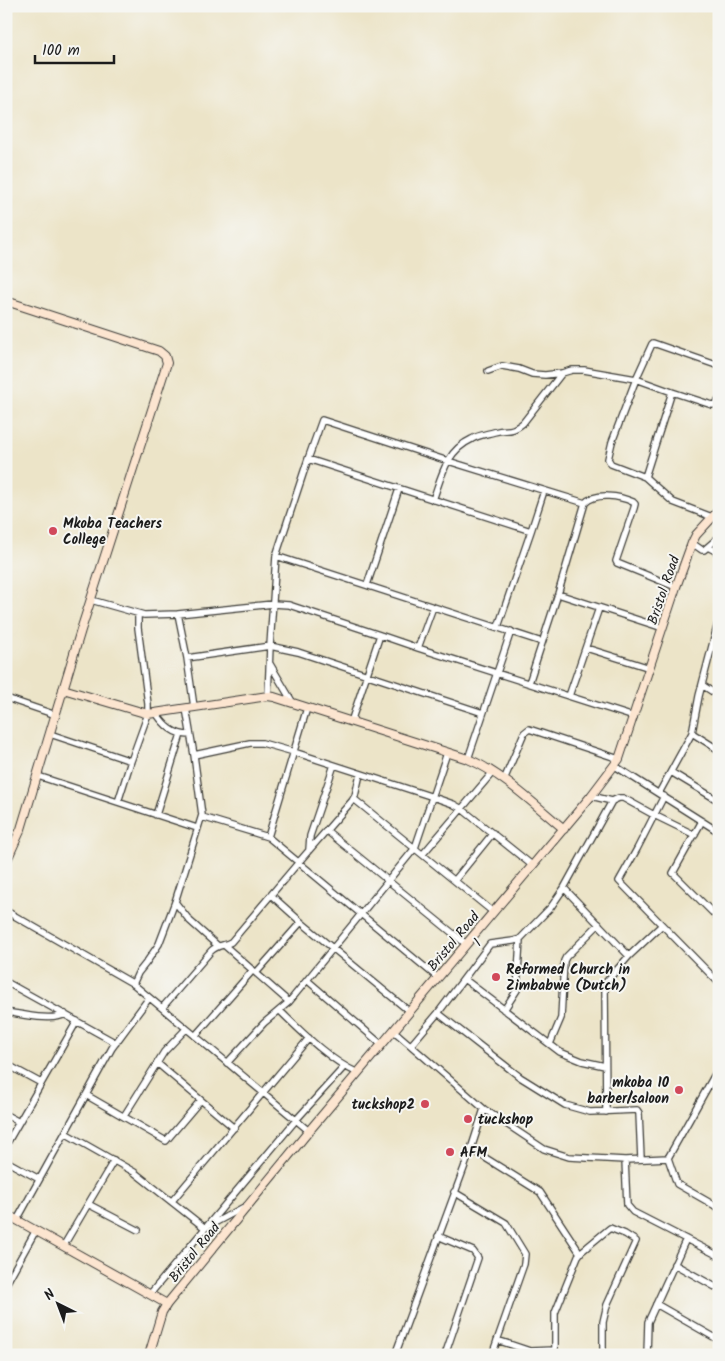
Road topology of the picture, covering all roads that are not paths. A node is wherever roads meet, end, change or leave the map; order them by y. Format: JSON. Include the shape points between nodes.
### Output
{"nodes":[{"id":1,"x":6,"y":301,"type":"edge"},
{"id":2,"x":719,"y":366,"type":"edge"},
{"id":3,"x":488,"y":371,"type":"dead end"},
{"id":4,"x":562,"y":374,"type":"junction"},
{"id":5,"x":636,"y":379,"type":"junction"},
{"id":6,"x":672,"y":392,"type":"junction"},
{"id":7,"x":719,"y":400,"type":"edge"},
{"id":8,"x":308,"y":459,"type":"junction"},
{"id":9,"x":448,"y":461,"type":"junction"},
{"id":10,"x":645,"y":477,"type":"junction"},
{"id":11,"x":399,"y":489,"type":"junction"},
{"id":12,"x":544,"y":491,"type":"junction"},
{"id":13,"x":433,"y":500,"type":"junction"},
{"id":14,"x":585,"y":503,"type":"junction"},
{"id":15,"x":719,"y":510,"type":"edge"},
{"id":16,"x":712,"y":518,"type":"junction"},
{"id":17,"x":531,"y":531,"type":"junction"},
{"id":18,"x":719,"y":537,"type":"edge"},
{"id":19,"x":692,"y":544,"type":"junction"},
{"id":20,"x":708,"y":547,"type":"junction"},
{"id":21,"x":719,"y":554,"type":"edge"},
{"id":22,"x":276,"y":556,"type":"junction"},
{"id":23,"x":367,"y":585,"type":"junction"},
{"id":24,"x":676,"y":587,"type":"junction"},
{"id":25,"x":558,"y":594,"type":"junction"},
{"id":26,"x":91,"y":600,"type":"junction"},
{"id":27,"x":272,"y":604,"type":"junction"},
{"id":28,"x":433,"y":607,"type":"junction"},
{"id":29,"x":599,"y":608,"type":"junction"},
{"id":30,"x":138,"y":614,"type":"junction"},
{"id":31,"x":178,"y":614,"type":"junction"},
{"id":32,"x":719,"y":619,"type":"edge"},
{"id":33,"x":498,"y":626,"type":"junction"},
{"id":34,"x":663,"y":628,"type":"junction"},
{"id":35,"x":511,"y":631,"type":"junction"},
{"id":36,"x":380,"y":635,"type":"junction"},
{"id":37,"x":716,"y":641,"type":"edge"},
{"id":38,"x":542,"y":642,"type":"junction"},
{"id":39,"x":270,"y":646,"type":"junction"},
{"id":40,"x":418,"y":648,"type":"junction"},
{"id":41,"x":586,"y":648,"type":"junction"},
{"id":42,"x":187,"y":658,"type":"junction"},
{"id":43,"x":269,"y":662,"type":"junction"},
{"id":44,"x":650,"y":668,"type":"junction"},
{"id":45,"x":497,"y":673,"type":"junction"},
{"id":46,"x":367,"y":675,"type":"junction"},
{"id":47,"x":528,"y":683,"type":"junction"},
{"id":48,"x":702,"y":685,"type":"junction"},
{"id":49,"x":64,"y":689,"type":"junction"},
{"id":50,"x":268,"y":696,"type":"junction"},
{"id":51,"x":569,"y":696,"type":"junction"},
{"id":52,"x":719,"y":696,"type":"edge"},
{"id":53,"x":6,"y":698,"type":"edge"},
{"id":54,"x":293,"y":703,"type":"junction"},
{"id":55,"x":190,"y":708,"type":"junction"},
{"id":56,"x":307,"y":708,"type":"junction"},
{"id":57,"x":483,"y":712,"type":"junction"},
{"id":58,"x":152,"y":714,"type":"junction"},
{"id":59,"x":56,"y":715,"type":"junction"},
{"id":60,"x":634,"y":717,"type":"junction"},
{"id":61,"x":351,"y":722,"type":"junction"},
{"id":62,"x":692,"y":733,"type":"junction"},
{"id":63,"x":50,"y":734,"type":"junction"},
{"id":64,"x":181,"y":734,"type":"junction"},
{"id":65,"x":190,"y":735,"type":"junction"},
{"id":66,"x":719,"y":750,"type":"edge"},
{"id":67,"x":294,"y":752,"type":"junction"},
{"id":68,"x":447,"y":753,"type":"junction"},
{"id":69,"x":194,"y":755,"type":"junction"},
{"id":70,"x":468,"y":759,"type":"junction"},
{"id":71,"x":131,"y":761,"type":"junction"},
{"id":72,"x":617,"y":762,"type":"junction"},
{"id":73,"x":334,"y":765,"type":"junction"},
{"id":74,"x":493,"y":772,"type":"junction"},
{"id":75,"x":671,"y":772,"type":"junction"},
{"id":76,"x":360,"y":774,"type":"junction"},
{"id":77,"x":38,"y":776,"type":"junction"},
{"id":78,"x":504,"y":780,"type":"junction"},
{"id":79,"x":662,"y":795,"type":"junction"},
{"id":80,"x":591,"y":796,"type":"junction"},
{"id":81,"x":433,"y":797,"type":"junction"},
{"id":82,"x":354,"y":799,"type":"junction"},
{"id":83,"x":612,"y":801,"type":"junction"},
{"id":84,"x":719,"y":801,"type":"edge"},
{"id":85,"x":118,"y":802,"type":"junction"},
{"id":86,"x":462,"y":809,"type":"junction"},
{"id":87,"x":156,"y":814,"type":"junction"},
{"id":88,"x":654,"y":815,"type":"junction"},
{"id":89,"x":202,"y":817,"type":"junction"},
{"id":90,"x":702,"y":822,"type":"junction"},
{"id":91,"x":197,"y":828,"type":"junction"},
{"id":92,"x":564,"y":829,"type":"junction"},
{"id":93,"x":327,"y":831,"type":"junction"},
{"id":94,"x":719,"y":832,"type":"edge"},
{"id":95,"x":493,"y":833,"type":"junction"},
{"id":96,"x":695,"y":836,"type":"junction"},
{"id":97,"x":268,"y":837,"type":"junction"},
{"id":98,"x":415,"y":848,"type":"junction"},
{"id":99,"x":309,"y":850,"type":"junction"},
{"id":100,"x":423,"y":854,"type":"junction"},
{"id":101,"x":6,"y":862,"type":"edge"},
{"id":102,"x":298,"y":863,"type":"junction"},
{"id":103,"x":533,"y":866,"type":"junction"},
{"id":104,"x":455,"y":880,"type":"junction"},
{"id":105,"x":389,"y":881,"type":"junction"},
{"id":106,"x":564,"y":888,"type":"junction"},
{"id":107,"x":271,"y":895,"type":"junction"},
{"id":108,"x":175,"y":902,"type":"junction"},
{"id":109,"x":6,"y":911,"type":"edge"},
{"id":110,"x":493,"y":912,"type":"junction"},
{"id":111,"x":361,"y":915,"type":"junction"},
{"id":112,"x":719,"y":919,"type":"edge"},
{"id":113,"x":301,"y":922,"type":"junction"},
{"id":114,"x":599,"y":924,"type":"junction"},
{"id":115,"x":662,"y":925,"type":"junction"},
{"id":116,"x":520,"y":939,"type":"junction"},
{"id":117,"x":466,"y":944,"type":"junction"},
{"id":118,"x":221,"y":946,"type":"junction"},
{"id":119,"x":334,"y":948,"type":"junction"},
{"id":120,"x":629,"y":956,"type":"junction"},
{"id":121,"x":254,"y":971,"type":"junction"},
{"id":122,"x":438,"y":978,"type":"junction"},
{"id":123,"x":464,"y":979,"type":"junction"},
{"id":124,"x":307,"y":980,"type":"junction"},
{"id":125,"x":6,"y":982,"type":"edge"},
{"id":126,"x":719,"y":983,"type":"edge"},
{"id":127,"x":134,"y":984,"type":"junction"},
{"id":128,"x":149,"y":998,"type":"junction"},
{"id":129,"x":289,"y":1002,"type":"junction"},
{"id":130,"x":162,"y":1008,"type":"junction"},
{"id":131,"x":504,"y":1010,"type":"junction"},
{"id":132,"x":280,"y":1011,"type":"junction"},
{"id":133,"x":6,"y":1012,"type":"edge"},
{"id":134,"x":410,"y":1012,"type":"junction"},
{"id":135,"x":438,"y":1013,"type":"junction"},
{"id":136,"x":65,"y":1014,"type":"junction"},
{"id":137,"x":77,"y":1021,"type":"junction"},
{"id":138,"x":186,"y":1029,"type":"junction"},
{"id":139,"x":394,"y":1031,"type":"junction"},
{"id":140,"x":195,"y":1036,"type":"junction"},
{"id":141,"x":309,"y":1038,"type":"junction"},
{"id":142,"x":116,"y":1043,"type":"junction"},
{"id":143,"x":550,"y":1044,"type":"junction"},
{"id":144,"x":382,"y":1045,"type":"junction"},
{"id":145,"x":411,"y":1045,"type":"junction"},
{"id":146,"x":157,"y":1063,"type":"junction"},
{"id":147,"x":227,"y":1063,"type":"junction"},
{"id":148,"x":6,"y":1064,"type":"edge"},
{"id":149,"x":605,"y":1066,"type":"junction"},
{"id":150,"x":344,"y":1067,"type":"junction"},
{"id":151,"x":719,"y":1067,"type":"edge"},
{"id":152,"x":358,"y":1073,"type":"junction"},
{"id":153,"x":41,"y":1084,"type":"junction"},
{"id":154,"x":263,"y":1093,"type":"junction"},
{"id":155,"x":86,"y":1095,"type":"junction"},
{"id":156,"x":200,"y":1101,"type":"junction"},
{"id":157,"x":484,"y":1109,"type":"junction"},
{"id":158,"x":606,"y":1112,"type":"junction"},
{"id":159,"x":6,"y":1115,"type":"edge"},
{"id":160,"x":124,"y":1116,"type":"junction"},
{"id":161,"x":296,"y":1120,"type":"junction"},
{"id":162,"x":19,"y":1122,"type":"junction"},
{"id":163,"x":234,"y":1128,"type":"junction"},
{"id":164,"x":309,"y":1131,"type":"junction"},
{"id":165,"x":65,"y":1133,"type":"junction"},
{"id":166,"x":6,"y":1145,"type":"edge"},
{"id":167,"x":471,"y":1149,"type":"junction"},
{"id":168,"x":668,"y":1158,"type":"junction"},
{"id":169,"x":641,"y":1159,"type":"junction"},
{"id":170,"x":114,"y":1160,"type":"junction"},
{"id":171,"x":625,"y":1160,"type":"junction"},
{"id":172,"x":6,"y":1161,"type":"edge"},
{"id":173,"x":39,"y":1179,"type":"junction"},
{"id":174,"x":454,"y":1192,"type":"junction"},
{"id":175,"x":172,"y":1201,"type":"junction"},
{"id":176,"x":88,"y":1204,"type":"junction"},
{"id":177,"x":248,"y":1206,"type":"junction"},
{"id":178,"x":719,"y":1208,"type":"edge"},
{"id":179,"x":6,"y":1214,"type":"edge"},
{"id":180,"x":17,"y":1220,"type":"junction"},
{"id":181,"x":205,"y":1228,"type":"junction"},
{"id":182,"x":36,"y":1230,"type":"junction"},
{"id":183,"x":138,"y":1230,"type":"dead end"},
{"id":184,"x":438,"y":1236,"type":"junction"},
{"id":185,"x":686,"y":1239,"type":"junction"},
{"id":186,"x":64,"y":1245,"type":"junction"},
{"id":187,"x":580,"y":1253,"type":"junction"},
{"id":188,"x":719,"y":1256,"type":"edge"},
{"id":189,"x":674,"y":1264,"type":"junction"},
{"id":190,"x":6,"y":1284,"type":"edge"},
{"id":191,"x":719,"y":1289,"type":"edge"},
{"id":192,"x":150,"y":1294,"type":"junction"},
{"id":193,"x":167,"y":1304,"type":"junction"},
{"id":194,"x":656,"y":1304,"type":"junction"},
{"id":195,"x":497,"y":1340,"type":"junction"},
{"id":196,"x":719,"y":1340,"type":"edge"},
{"id":197,"x":555,"y":1353,"type":"edge"},
{"id":198,"x":149,"y":1355,"type":"edge"},
{"id":199,"x":395,"y":1355,"type":"edge"},
{"id":200,"x":444,"y":1355,"type":"edge"},
{"id":201,"x":492,"y":1355,"type":"edge"},
{"id":202,"x":603,"y":1355,"type":"edge"},
{"id":203,"x":647,"y":1355,"type":"edge"}],
"edges":[{"from":1,"to":26,"type":"street","via":[[158,351],[167,360]]},
{"from":2,"to":5,"type":"street","via":[[654,343],[650,345]]},
{"from":3,"to":4,"type":"street","via":[[502,366],[532,374]]},
{"from":4,"to":5,"type":"street","via":[[584,370]]},
{"from":4,"to":9,"type":"street","via":[[516,429],[473,438],[455,450]]},
{"from":5,"to":6,"type":"street"},
{"from":5,"to":10,"type":"street","via":[[608,459],[611,464]]},
{"from":6,"to":7,"type":"street","via":[[712,405]]},
{"from":6,"to":10,"type":"street"},
{"from":8,"to":9,"type":"street","via":[[324,419]]},
{"from":8,"to":11,"type":"street"},
{"from":8,"to":22,"type":"street"},
{"from":9,"to":12,"type":"street"},
{"from":9,"to":13,"type":"street"},
{"from":10,"to":16,"type":"street","via":[[673,502]]},
{"from":11,"to":13,"type":"street"},
{"from":11,"to":23,"type":"street"},
{"from":12,"to":14,"type":"street"},
{"from":12,"to":17,"type":"street"},
{"from":13,"to":17,"type":"street"},
{"from":14,"to":24,"type":"street","via":[[598,496],[634,502],[616,561]]},
{"from":14,"to":25,"type":"street"},
{"from":15,"to":16,"type":"street","name":"Bristol Road"},
{"from":16,"to":19,"type":"street","name":"Bristol Road"},
{"from":17,"to":33,"type":"street"},
{"from":18,"to":20,"type":"street"},
{"from":19,"to":20,"type":"street","via":[[702,550]]},
{"from":19,"to":24,"type":"street","name":"Bristol Road"},
{"from":20,"to":21,"type":"street"},
{"from":22,"to":23,"type":"street"},
{"from":22,"to":27,"type":"street"},
{"from":23,"to":28,"type":"street"},
{"from":24,"to":34,"type":"street","name":"Bristol Road"},
{"from":25,"to":29,"type":"street"},
{"from":25,"to":38,"type":"street"},
{"from":26,"to":30,"type":"street"},
{"from":26,"to":49,"type":"street"},
{"from":27,"to":31,"type":"street"},
{"from":27,"to":36,"type":"street","via":[[297,607]]},
{"from":27,"to":39,"type":"street"},
{"from":28,"to":33,"type":"street"},
{"from":28,"to":40,"type":"street"},
{"from":29,"to":34,"type":"street"},
{"from":29,"to":41,"type":"street"},
{"from":30,"to":31,"type":"street"},
{"from":30,"to":58,"type":"street","via":[[148,704]]},
{"from":31,"to":42,"type":"street"},
{"from":32,"to":37,"type":"street"},
{"from":33,"to":35,"type":"street"},
{"from":34,"to":44,"type":"street","name":"Bristol Road"},
{"from":35,"to":38,"type":"street"},
{"from":35,"to":45,"type":"street"},
{"from":36,"to":40,"type":"street"},
{"from":36,"to":46,"type":"street"},
{"from":37,"to":48,"type":"street"},
{"from":38,"to":47,"type":"street"},
{"from":39,"to":42,"type":"street"},
{"from":39,"to":43,"type":"street"},
{"from":39,"to":46,"type":"street"},
{"from":40,"to":45,"type":"street"},
{"from":41,"to":44,"type":"street"},
{"from":41,"to":51,"type":"street"},
{"from":42,"to":55,"type":"street"},
{"from":43,"to":50,"type":"street"},
{"from":43,"to":54,"type":"street"},
{"from":44,"to":60,"type":"street","name":"Bristol Road"},
{"from":45,"to":47,"type":"street"},
{"from":45,"to":57,"type":"street"},
{"from":46,"to":57,"type":"street"},
{"from":46,"to":61,"type":"street"},
{"from":47,"to":51,"type":"street"},
{"from":48,"to":52,"type":"street"},
{"from":48,"to":62,"type":"street"},
{"from":49,"to":58,"type":"street"},
{"from":49,"to":59,"type":"street"},
{"from":50,"to":54,"type":"street"},
{"from":50,"to":55,"type":"street"},
{"from":51,"to":60,"type":"street"},
{"from":53,"to":59,"type":"street"},
{"from":54,"to":56,"type":"street"},
{"from":55,"to":58,"type":"street"},
{"from":55,"to":65,"type":"street"},
{"from":56,"to":61,"type":"street"},
{"from":56,"to":67,"type":"street"},
{"from":57,"to":70,"type":"street"},
{"from":58,"to":64,"type":"street","via":[[166,727]]},
{"from":58,"to":71,"type":"street"},
{"from":59,"to":63,"type":"street"},
{"from":60,"to":72,"type":"street","name":"Bristol Road"},
{"from":61,"to":68,"type":"street"},
{"from":62,"to":66,"type":"street"},
{"from":62,"to":75,"type":"street"},
{"from":63,"to":71,"type":"street"},
{"from":63,"to":77,"type":"street"},
{"from":64,"to":65,"type":"street"},
{"from":64,"to":87,"type":"street"},
{"from":65,"to":69,"type":"street"},
{"from":67,"to":69,"type":"street","via":[[255,743]]},
{"from":67,"to":73,"type":"street"},
{"from":67,"to":97,"type":"street"},
{"from":68,"to":70,"type":"street"},
{"from":68,"to":81,"type":"street"},
{"from":69,"to":89,"type":"street"},
{"from":70,"to":74,"type":"street"},
{"from":71,"to":85,"type":"street"},
{"from":72,"to":78,"type":"street","via":[[528,729]]},
{"from":72,"to":79,"type":"street"},
{"from":72,"to":80,"type":"street","name":"Bristol Road"},
{"from":73,"to":76,"type":"street"},
{"from":73,"to":99,"type":"street","via":[[310,836]]},
{"from":74,"to":78,"type":"street"},
{"from":74,"to":86,"type":"street"},
{"from":75,"to":79,"type":"street"},
{"from":75,"to":84,"type":"street"},
{"from":76,"to":81,"type":"street"},
{"from":76,"to":82,"type":"street"},
{"from":77,"to":85,"type":"street"},
{"from":77,"to":101,"type":"street","via":[[21,829]]},
{"from":78,"to":92,"type":"street"},
{"from":79,"to":88,"type":"street"},
{"from":79,"to":90,"type":"street"},
{"from":80,"to":83,"type":"street"},
{"from":80,"to":92,"type":"street","name":"Bristol Road"},
{"from":81,"to":86,"type":"street"},
{"from":81,"to":98,"type":"street"},
{"from":82,"to":93,"type":"street"},
{"from":82,"to":98,"type":"street"},
{"from":83,"to":88,"type":"street","via":[[623,798]]},
{"from":83,"to":106,"type":"street"},
{"from":85,"to":87,"type":"street"},
{"from":86,"to":95,"type":"street"},
{"from":86,"to":100,"type":"street"},
{"from":87,"to":91,"type":"street"},
{"from":88,"to":96,"type":"street"},
{"from":88,"to":115,"type":"street","via":[[619,880]]},
{"from":89,"to":91,"type":"street"},
{"from":89,"to":97,"type":"street"},
{"from":90,"to":94,"type":"street"},
{"from":90,"to":96,"type":"street"},
{"from":91,"to":108,"type":"street"},
{"from":92,"to":103,"type":"street","name":"Bristol Road"},
{"from":93,"to":99,"type":"street"},
{"from":93,"to":105,"type":"street"},
{"from":95,"to":103,"type":"street"},
{"from":95,"to":104,"type":"street"},
{"from":96,"to":112,"type":"street","via":[[673,873]]},
{"from":97,"to":102,"type":"street"},
{"from":98,"to":100,"type":"street"},
{"from":98,"to":105,"type":"street"},
{"from":99,"to":102,"type":"street"},
{"from":100,"to":104,"type":"street"},
{"from":102,"to":107,"type":"street"},
{"from":102,"to":111,"type":"street"},
{"from":103,"to":110,"type":"street","name":"Bristol Road"},
{"from":104,"to":110,"type":"street"},
{"from":105,"to":111,"type":"street"},
{"from":105,"to":117,"type":"street"},
{"from":106,"to":114,"type":"street"},
{"from":106,"to":116,"type":"street","via":[[548,911]]},
{"from":107,"to":113,"type":"street"},
{"from":107,"to":118,"type":"street","via":[[232,942]]},
{"from":108,"to":118,"type":"street","via":[[190,921]]},
{"from":108,"to":127,"type":"street","via":[[159,944]]},
{"from":109,"to":127,"type":"street"},
{"from":110,"to":117,"type":"street","name":"Bristol Road"},
{"from":111,"to":119,"type":"street"},
{"from":111,"to":122,"type":"street"},
{"from":113,"to":119,"type":"street"},
{"from":113,"to":121,"type":"street"},
{"from":114,"to":120,"type":"street"},
{"from":114,"to":143,"type":"street","via":[[564,961],[561,1018]]},
{"from":115,"to":120,"type":"street"},
{"from":115,"to":126,"type":"street"},
{"from":116,"to":123,"type":"street","name":"1","via":[[490,944]]},
{"from":116,"to":131,"type":"street","via":[[517,990]]},
{"from":117,"to":122,"type":"street","name":"Bristol Road"},
{"from":118,"to":121,"type":"street"},
{"from":118,"to":130,"type":"street","via":[[211,951]]},
{"from":119,"to":124,"type":"street"},
{"from":119,"to":134,"type":"street"},
{"from":120,"to":149,"type":"street","via":[[605,984]]},
{"from":121,"to":129,"type":"street"},
{"from":121,"to":140,"type":"street"},
{"from":122,"to":134,"type":"street","name":"Bristol Road"},
{"from":123,"to":131,"type":"street"},
{"from":123,"to":135,"type":"street","name":"1"},
{"from":124,"to":129,"type":"street"},
{"from":124,"to":144,"type":"street"},
{"from":125,"to":136,"type":"street"},
{"from":127,"to":128,"type":"street"},
{"from":128,"to":130,"type":"street"},
{"from":128,"to":142,"type":"street"},
{"from":129,"to":132,"type":"street"},
{"from":130,"to":138,"type":"street"},
{"from":131,"to":143,"type":"street"},
{"from":132,"to":141,"type":"street"},
{"from":132,"to":147,"type":"street","via":[[264,1023]]},
{"from":133,"to":136,"type":"street","via":[[50,1018]]},
{"from":134,"to":139,"type":"street","name":"Bristol Road"},
{"from":135,"to":145,"type":"street","name":"1"},
{"from":135,"to":158,"type":"street","via":[[520,1077],[565,1105],[590,1112]]},
{"from":136,"to":137,"type":"street"},
{"from":137,"to":142,"type":"street"},
{"from":137,"to":153,"type":"street"},
{"from":138,"to":140,"type":"street"},
{"from":138,"to":146,"type":"street"},
{"from":139,"to":144,"type":"street","name":"Bristol Road"},
{"from":139,"to":145,"type":"street"},
{"from":140,"to":147,"type":"street"},
{"from":141,"to":150,"type":"street"},
{"from":141,"to":154,"type":"street"},
{"from":142,"to":155,"type":"street"},
{"from":143,"to":149,"type":"street","via":[[567,1055]]},
{"from":144,"to":152,"type":"street","name":"Bristol Road"},
{"from":145,"to":157,"type":"street"},
{"from":146,"to":156,"type":"street"},
{"from":146,"to":160,"type":"street"},
{"from":147,"to":154,"type":"street"},
{"from":148,"to":153,"type":"street"},
{"from":149,"to":158,"type":"street"},
{"from":150,"to":152,"type":"street"},
{"from":150,"to":161,"type":"street"},
{"from":151,"to":168,"type":"street"},
{"from":152,"to":164,"type":"street","name":"Bristol Road"},
{"from":153,"to":162,"type":"street"},
{"from":154,"to":161,"type":"street"},
{"from":154,"to":163,"type":"street"},
{"from":155,"to":160,"type":"street"},
{"from":155,"to":165,"type":"street"},
{"from":156,"to":160,"type":"street","via":[[166,1141]]},
{"from":156,"to":163,"type":"street"},
{"from":157,"to":167,"type":"street"},
{"from":157,"to":171,"type":"street","via":[[544,1149],[569,1157]]},
{"from":158,"to":169,"type":"street","via":[[638,1111]]},
{"from":159,"to":162,"type":"street"},
{"from":161,"to":164,"type":"street"},
{"from":161,"to":181,"type":"street"},
{"from":162,"to":166,"type":"street"},
{"from":163,"to":175,"type":"street"},
{"from":164,"to":177,"type":"street","name":"Bristol Road"},
{"from":165,"to":170,"type":"street"},
{"from":165,"to":173,"type":"street"},
{"from":167,"to":174,"type":"street"},
{"from":167,"to":187,"type":"street","via":[[540,1192]]},
{"from":168,"to":169,"type":"street"},
{"from":168,"to":178,"type":"street","via":[[677,1184]]},
{"from":169,"to":171,"type":"street"},
{"from":170,"to":175,"type":"street"},
{"from":170,"to":176,"type":"street"},
{"from":171,"to":185,"type":"street","via":[[627,1206]]},
{"from":172,"to":173,"type":"street"},
{"from":173,"to":180,"type":"street"},
{"from":174,"to":184,"type":"street"},
{"from":174,"to":195,"type":"street","via":[[506,1223],[525,1254]]},
{"from":175,"to":181,"type":"street"},
{"from":176,"to":183,"type":"street"},
{"from":176,"to":186,"type":"street"},
{"from":177,"to":181,"type":"street"},
{"from":177,"to":193,"type":"street","name":"Bristol Road"},
{"from":179,"to":180,"type":"street"},
{"from":180,"to":182,"type":"street"},
{"from":181,"to":192,"type":"street"},
{"from":182,"to":186,"type":"street"},
{"from":182,"to":190,"type":"street"},
{"from":184,"to":199,"type":"street"},
{"from":184,"to":200,"type":"street","via":[[473,1251],[478,1258]]},
{"from":185,"to":188,"type":"street"},
{"from":185,"to":189,"type":"street"},
{"from":186,"to":192,"type":"street"},
{"from":187,"to":197,"type":"street","via":[[555,1313]]},
{"from":187,"to":202,"type":"street","via":[[610,1228],[636,1241],[607,1305],[603,1322]]},
{"from":189,"to":191,"type":"street"},
{"from":189,"to":194,"type":"street"},
{"from":192,"to":193,"type":"street"},
{"from":193,"to":198,"type":"street","name":"Bristol Road"},
{"from":194,"to":196,"type":"street"},
{"from":194,"to":203,"type":"street","via":[[647,1324]]},
{"from":195,"to":197,"type":"street","via":[[530,1351]]},
{"from":195,"to":201,"type":"street"}]}
